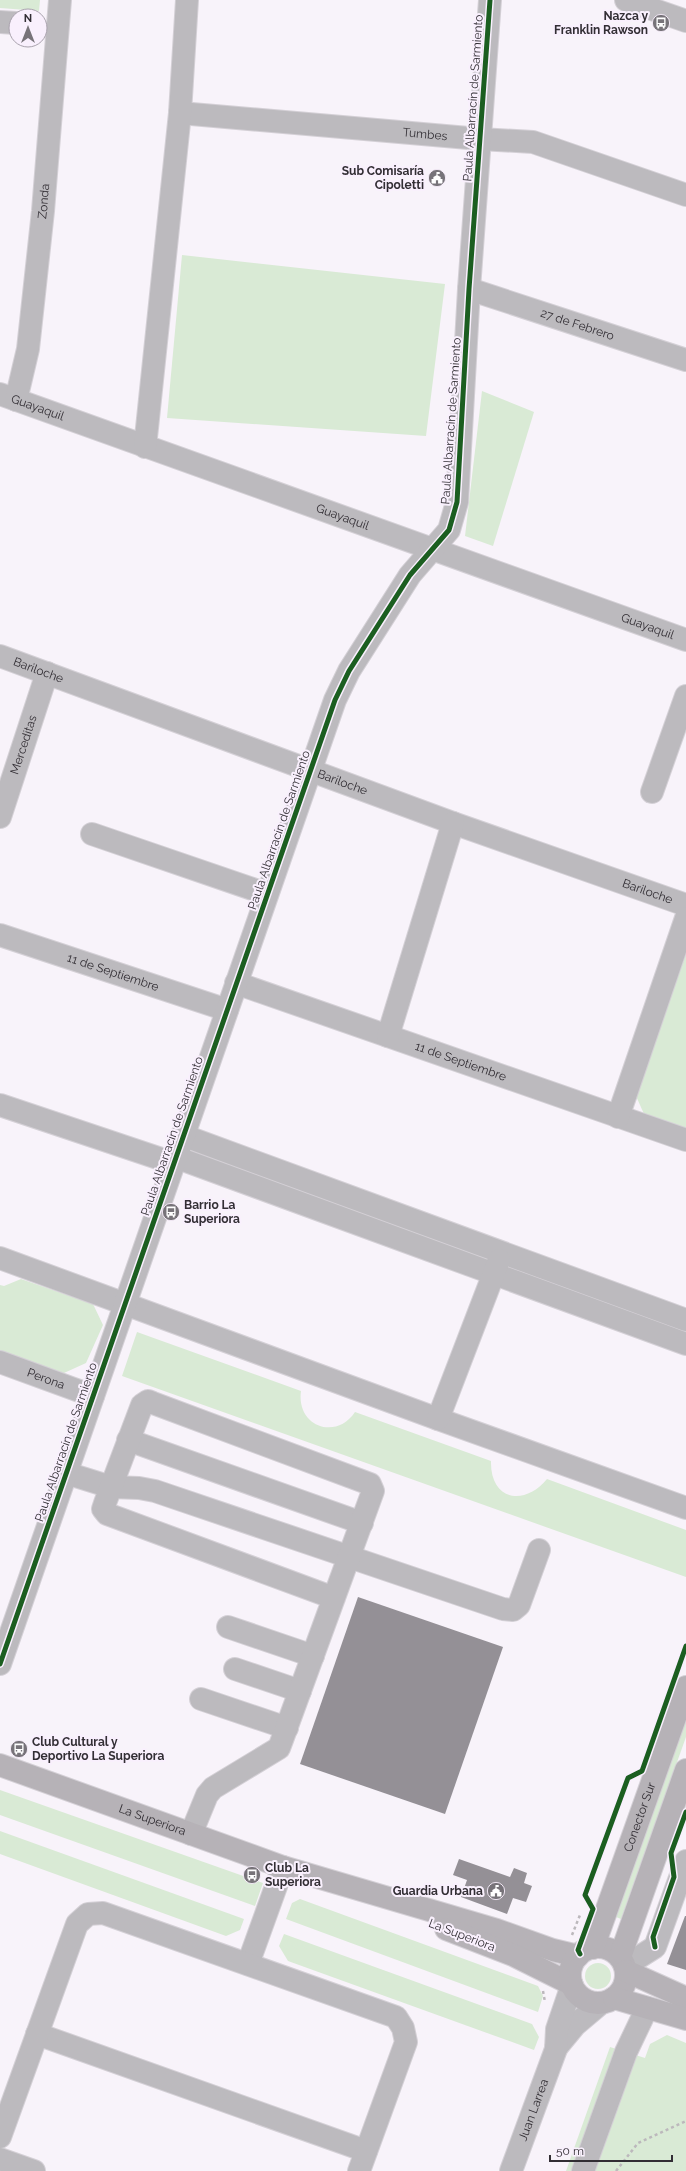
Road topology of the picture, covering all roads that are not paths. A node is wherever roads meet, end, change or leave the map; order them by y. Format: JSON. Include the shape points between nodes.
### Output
{"nodes":[{"id":1,"x":60,"y":0,"type":"edge"},
{"id":2,"x":187,"y":0,"type":"edge"},
{"id":3,"x":490,"y":0,"type":"edge"},
{"id":4,"x":626,"y":0,"type":"edge"},
{"id":5,"x":686,"y":21,"type":"edge"},
{"id":6,"x":49,"y":25,"type":"edge"},
{"id":7,"x":180,"y":113,"type":"junction"},
{"id":8,"x":480,"y":139,"type":"junction"},
{"id":9,"x":686,"y":195,"type":"edge"},
{"id":10,"x":469,"y":289,"type":"junction"},
{"id":11,"x":686,"y":360,"type":"edge"},
{"id":12,"x":8,"y":397,"type":"edge"},
{"id":13,"x":145,"y":447,"type":"junction"},
{"id":14,"x":432,"y":551,"type":"junction"},
{"id":15,"x":686,"y":640,"type":"edge"},
{"id":16,"x":0,"y":656,"type":"edge"},
{"id":17,"x":48,"y":673,"type":"junction"},
{"id":18,"x":686,"y":696,"type":"edge"},
{"id":19,"x":310,"y":770,"type":"junction"},
{"id":20,"x":652,"y":792,"type":"dead end"},
{"id":21,"x":0,"y":817,"type":"edge"},
{"id":22,"x":453,"y":823,"type":"junction"},
{"id":23,"x":92,"y":834,"type":"dead end"},
{"id":24,"x":267,"y":894,"type":"junction"},
{"id":25,"x":686,"y":904,"type":"edge"},
{"id":26,"x":686,"y":918,"type":"edge"},
{"id":27,"x":0,"y":935,"type":"edge"},
{"id":28,"x":236,"y":983,"type":"junction"},
{"id":29,"x":227,"y":1010,"type":"junction"},
{"id":30,"x":388,"y":1036,"type":"junction"},
{"id":31,"x":0,"y":1105,"type":"edge"},
{"id":32,"x":618,"y":1117,"type":"junction"},
{"id":33,"x":182,"y":1135,"type":"junction"},
{"id":34,"x":686,"y":1140,"type":"edge"},
{"id":35,"x":174,"y":1160,"type":"junction"},
{"id":36,"x":502,"y":1252,"type":"junction"},
{"id":37,"x":0,"y":1258,"type":"edge"},
{"id":38,"x":493,"y":1274,"type":"junction"},
{"id":39,"x":125,"y":1302,"type":"junction"},
{"id":40,"x":686,"y":1320,"type":"edge"},
{"id":41,"x":686,"y":1344,"type":"edge"},
{"id":42,"x":0,"y":1362,"type":"edge"},
{"id":43,"x":92,"y":1396,"type":"junction"},
{"id":44,"x":438,"y":1419,"type":"junction"},
{"id":45,"x":128,"y":1440,"type":"junction"},
{"id":46,"x":66,"y":1473,"type":"junction"},
{"id":47,"x":111,"y":1487,"type":"junction"},
{"id":48,"x":686,"y":1508,"type":"edge"},
{"id":49,"x":362,"y":1523,"type":"junction"},
{"id":50,"x":539,"y":1550,"type":"dead end"},
{"id":51,"x":349,"y":1557,"type":"junction"},
{"id":52,"x":334,"y":1598,"type":"junction"},
{"id":53,"x":228,"y":1627,"type":"dead end"},
{"id":54,"x":313,"y":1656,"type":"junction"},
{"id":55,"x":0,"y":1664,"type":"edge"},
{"id":56,"x":235,"y":1669,"type":"dead end"},
{"id":57,"x":686,"y":1687,"type":"edge"},
{"id":58,"x":300,"y":1691,"type":"junction"},
{"id":59,"x":201,"y":1699,"type":"dead end"},
{"id":60,"x":287,"y":1728,"type":"junction"},
{"id":61,"x":0,"y":1765,"type":"edge"},
{"id":62,"x":686,"y":1770,"type":"edge"},
{"id":63,"x":191,"y":1834,"type":"junction"},
{"id":64,"x":686,"y":1861,"type":"edge"},
{"id":65,"x":283,"y":1867,"type":"junction"},
{"id":66,"x":305,"y":1874,"type":"junction"},
{"id":67,"x":586,"y":1952,"type":"junction"},
{"id":68,"x":248,"y":1964,"type":"junction"},
{"id":69,"x":624,"y":1965,"type":"junction"},
{"id":70,"x":571,"y":1984,"type":"junction"},
{"id":71,"x":686,"y":1998,"type":"edge"},
{"id":72,"x":608,"y":2001,"type":"junction"},
{"id":73,"x":648,"y":2008,"type":"junction"},
{"id":74,"x":686,"y":2019,"type":"edge"},
{"id":75,"x":37,"y":2034,"type":"junction"},
{"id":76,"x":556,"y":2049,"type":"junction"},
{"id":77,"x":0,"y":2137,"type":"edge"},
{"id":78,"x":0,"y":2159,"type":"edge"},
{"id":79,"x":362,"y":2161,"type":"edge"},
{"id":80,"x":34,"y":2171,"type":"edge"},
{"id":81,"x":511,"y":2171,"type":"edge"},
{"id":82,"x":583,"y":2171,"type":"edge"}],
"edges":[{"from":1,"to":6,"type":"street","name":"Zonda"},
{"from":2,"to":7,"type":"street"},
{"from":3,"to":8,"type":"street","name":"Paula Albarracín de Sarmiento"},
{"from":4,"to":5,"type":"street"},
{"from":6,"to":12,"type":"street","name":"Zonda","via":[[43,211],[28,349]]},
{"from":7,"to":8,"type":"street","name":"Tumbes"},
{"from":7,"to":13,"type":"street"},
{"from":8,"to":9,"type":"street","name":"Tumbes","via":[[533,142]]},
{"from":8,"to":10,"type":"street","name":"Paula Albarracín de Sarmiento"},
{"from":10,"to":11,"type":"street","name":"27 de Febrero"},
{"from":10,"to":14,"type":"street","name":"Paula Albarracín de Sarmiento","via":[[457,502],[450,530]]},
{"from":12,"to":13,"type":"street","name":"Guayaquil"},
{"from":13,"to":14,"type":"street","name":"Guayaquil"},
{"from":14,"to":15,"type":"street","name":"Guayaquil"},
{"from":14,"to":19,"type":"street","name":"Paula Albarracín de Sarmiento","via":[[410,576],[349,671],[335,700]]},
{"from":16,"to":17,"type":"street","name":"Bariloche"},
{"from":17,"to":19,"type":"street","name":"Bariloche"},
{"from":17,"to":21,"type":"street","name":"Merceditas"},
{"from":18,"to":20,"type":"street"},
{"from":19,"to":22,"type":"street","name":"Bariloche"},
{"from":19,"to":24,"type":"street","name":"Paula Albarracín de Sarmiento"},
{"from":22,"to":25,"type":"street","name":"Bariloche"},
{"from":22,"to":30,"type":"street"},
{"from":23,"to":24,"type":"street"},
{"from":24,"to":28,"type":"street","name":"Paula Albarracín de Sarmiento"},
{"from":26,"to":32,"type":"street"},
{"from":27,"to":29,"type":"street","name":"11 de Septiembre"},
{"from":28,"to":29,"type":"street","name":"Paula Albarracín de Sarmiento"},
{"from":28,"to":30,"type":"street","name":"11 de Septiembre"},
{"from":29,"to":33,"type":"street","name":"Paula Albarracín de Sarmiento"},
{"from":30,"to":32,"type":"street","name":"11 de Septiembre"},
{"from":31,"to":35,"type":"street"},
{"from":32,"to":34,"type":"street","name":"11 de Septiembre"},
{"from":33,"to":35,"type":"street","name":"Paula Albarracín de Sarmiento"},
{"from":33,"to":36,"type":"street"},
{"from":35,"to":38,"type":"street"},
{"from":35,"to":39,"type":"street","name":"Paula Albarracín de Sarmiento"},
{"from":36,"to":38,"type":"street"},
{"from":36,"to":40,"type":"street"},
{"from":37,"to":39,"type":"street"},
{"from":38,"to":41,"type":"street"},
{"from":38,"to":44,"type":"street"},
{"from":39,"to":43,"type":"street","name":"Paula Albarracín de Sarmiento"},
{"from":39,"to":44,"type":"street"},
{"from":42,"to":43,"type":"street","name":"Perona"},
{"from":43,"to":46,"type":"street","name":"Paula Albarracín de Sarmiento"},
{"from":44,"to":48,"type":"street"},
{"from":45,"to":47,"type":"street"},
{"from":45,"to":49,"type":"street"},
{"from":45,"to":49,"type":"street","via":[[142,1405],[148,1401],[370,1484],[373,1491]]},
{"from":46,"to":47,"type":"street"},
{"from":46,"to":55,"type":"street","name":"Paula Albarracín de Sarmiento"},
{"from":47,"to":51,"type":"street","via":[[155,1491]]},
{"from":47,"to":52,"type":"street","via":[[103,1509],[107,1514]]},
{"from":49,"to":51,"type":"street"},
{"from":50,"to":51,"type":"street","via":[[520,1605],[513,1610],[503,1609]]},
{"from":51,"to":52,"type":"street"},
{"from":52,"to":54,"type":"street"},
{"from":53,"to":54,"type":"street"},
{"from":54,"to":58,"type":"street"},
{"from":56,"to":58,"type":"street"},
{"from":57,"to":67,"type":"main road","name":"Conector Sur"},
{"from":58,"to":60,"type":"street"},
{"from":59,"to":60,"type":"street"},
{"from":60,"to":63,"type":"street","via":[[278,1748],[213,1788],[207,1795]]},
{"from":61,"to":63,"type":"main road","name":"La Superiora"},
{"from":62,"to":69,"type":"main road"},
{"from":63,"to":65,"type":"main road","name":"La Superiora"},
{"from":64,"to":69,"type":"street","via":[[655,1947]]},
{"from":65,"to":66,"type":"main road","name":"La Superiora"},
{"from":65,"to":68,"type":"street"},
{"from":66,"to":67,"type":"main road","name":"La Superiora","via":[[497,1930],[553,1950]]},
{"from":66,"to":70,"type":"main road","name":"La Superiora","via":[[488,1945]]},
{"from":67,"to":69,"type":"main road","via":[[604,1948]]},
{"from":67,"to":70,"type":"main road","via":[[571,1967]]},
{"from":68,"to":75,"type":"street","via":[[103,1912],[88,1914],[77,1924]]},
{"from":68,"to":79,"type":"street","via":[[396,2017],[403,2028],[406,2042]]},
{"from":69,"to":71,"type":"main road"},
{"from":69,"to":72,"type":"main road","via":[[624,1987]]},
{"from":70,"to":72,"type":"main road","via":[[581,1998],[588,2002]]},
{"from":70,"to":76,"type":"street","name":"Juan Larrea","via":[[557,2029]]},
{"from":72,"to":73,"type":"main road"},
{"from":72,"to":76,"type":"street","name":"Juan Larrea","via":[[575,2025]]},
{"from":73,"to":74,"type":"main road"},
{"from":73,"to":82,"type":"street","via":[[626,2052]]},
{"from":75,"to":77,"type":"street"},
{"from":75,"to":79,"type":"street"},
{"from":76,"to":81,"type":"street","name":"Juan Larrea"},
{"from":78,"to":80,"type":"street"}]}
